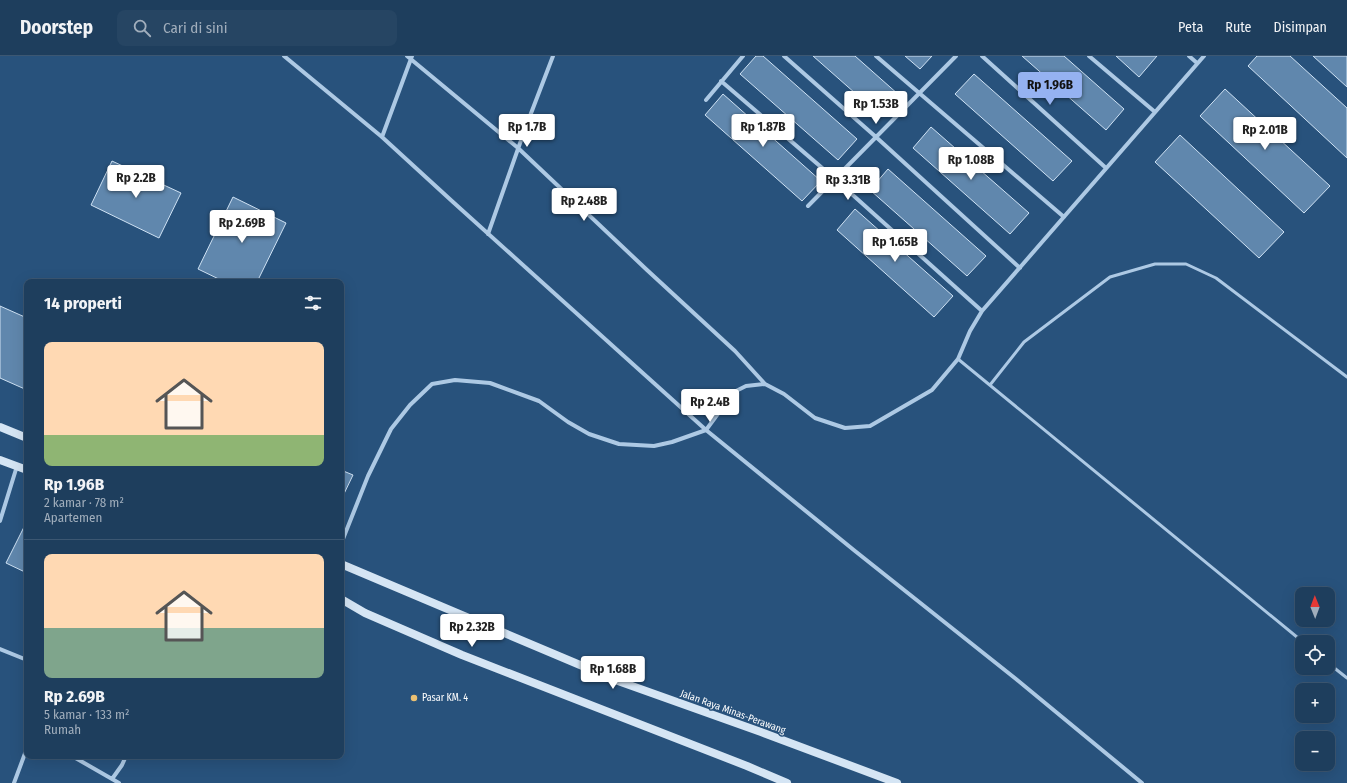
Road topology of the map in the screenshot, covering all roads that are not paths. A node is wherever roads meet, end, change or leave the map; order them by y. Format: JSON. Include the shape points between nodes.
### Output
{"nodes":[{"id":1,"x":284,"y":56,"type":"edge"},
{"id":2,"x":406,"y":56,"type":"edge"},
{"id":3,"x":553,"y":56,"type":"edge"},
{"id":4,"x":743,"y":56,"type":"edge"},
{"id":5,"x":784,"y":56,"type":"edge"},
{"id":6,"x":876,"y":56,"type":"edge"},
{"id":7,"x":956,"y":56,"type":"edge"},
{"id":8,"x":982,"y":56,"type":"edge"},
{"id":9,"x":1089,"y":56,"type":"edge"},
{"id":10,"x":1189,"y":56,"type":"edge"},
{"id":11,"x":1204,"y":56,"type":"edge"},
{"id":12,"x":411,"y":58,"type":"edge"},
{"id":13,"x":1197,"y":63,"type":"junction"},
{"id":14,"x":721,"y":81,"type":"junction"},
{"id":15,"x":919,"y":93,"type":"junction"},
{"id":16,"x":706,"y":100,"type":"dead end"},
{"id":17,"x":1155,"y":112,"type":"junction"},
{"id":18,"x":382,"y":137,"type":"junction"},
{"id":19,"x":876,"y":137,"type":"junction"},
{"id":20,"x":518,"y":148,"type":"junction"},
{"id":21,"x":1106,"y":168,"type":"junction"},
{"id":22,"x":835,"y":179,"type":"junction"},
{"id":23,"x":808,"y":206,"type":"dead end"},
{"id":24,"x":1064,"y":217,"type":"junction"},
{"id":25,"x":488,"y":234,"type":"junction"},
{"id":26,"x":1020,"y":268,"type":"junction"},
{"id":27,"x":982,"y":311,"type":"junction"},
{"id":28,"x":958,"y":359,"type":"junction"},
{"id":29,"x":1347,"y":377,"type":"edge"},
{"id":30,"x":765,"y":384,"type":"junction"},
{"id":31,"x":990,"y":385,"type":"junction"},
{"id":32,"x":0,"y":427,"type":"edge"},
{"id":33,"x":706,"y":430,"type":"junction"},
{"id":34,"x":24,"y":437,"type":"edge"},
{"id":35,"x":0,"y":460,"type":"edge"},
{"id":36,"x":17,"y":466,"type":"junction"},
{"id":37,"x":24,"y":469,"type":"edge"},
{"id":38,"x":0,"y":521,"type":"edge"},
{"id":39,"x":344,"y":536,"type":"edge"},
{"id":40,"x":344,"y":565,"type":"edge"},
{"id":41,"x":344,"y":601,"type":"edge"},
{"id":42,"x":1295,"y":635,"type":"edge"},
{"id":43,"x":0,"y":649,"type":"edge"},
{"id":44,"x":24,"y":659,"type":"edge"},
{"id":45,"x":1335,"y":669,"type":"edge"},
{"id":46,"x":1347,"y":678,"type":"edge"},
{"id":47,"x":24,"y":756,"type":"edge"},
{"id":48,"x":77,"y":759,"type":"edge"},
{"id":49,"x":125,"y":759,"type":"edge"},
{"id":50,"x":112,"y":779,"type":"junction"},
{"id":51,"x":14,"y":783,"type":"edge"},
{"id":52,"x":119,"y":783,"type":"edge"},
{"id":53,"x":787,"y":783,"type":"edge"},
{"id":54,"x":897,"y":783,"type":"edge"},
{"id":55,"x":1142,"y":783,"type":"edge"}],
"edges":[{"from":1,"to":18,"type":"street"},
{"from":2,"to":12,"type":"street"},
{"from":3,"to":20,"type":"street"},
{"from":4,"to":14,"type":"street"},
{"from":5,"to":19,"type":"street"},
{"from":6,"to":15,"type":"street"},
{"from":7,"to":15,"type":"street"},
{"from":8,"to":21,"type":"street"},
{"from":9,"to":17,"type":"street"},
{"from":10,"to":13,"type":"street"},
{"from":11,"to":13,"type":"street"},
{"from":12,"to":18,"type":"street"},
{"from":12,"to":20,"type":"street"},
{"from":13,"to":17,"type":"street"},
{"from":14,"to":16,"type":"street"},
{"from":14,"to":22,"type":"street"},
{"from":15,"to":19,"type":"street"},
{"from":15,"to":24,"type":"street"},
{"from":17,"to":21,"type":"street"},
{"from":18,"to":25,"type":"street"},
{"from":19,"to":22,"type":"street"},
{"from":19,"to":26,"type":"street"},
{"from":20,"to":25,"type":"street"},
{"from":20,"to":30,"type":"street","via":[[735,350]]},
{"from":21,"to":24,"type":"street"},
{"from":22,"to":23,"type":"street"},
{"from":22,"to":27,"type":"street"},
{"from":24,"to":26,"type":"street"},
{"from":25,"to":33,"type":"street"},
{"from":26,"to":27,"type":"street"},
{"from":27,"to":28,"type":"street"},
{"from":28,"to":30,"type":"street","via":[[932,390],[870,426],[845,428],[815,418],[784,394]]},
{"from":28,"to":31,"type":"lane"},
{"from":29,"to":31,"type":"lane","via":[[1216,278],[1186,264],[1155,264],[1110,277],[1024,342]]},
{"from":30,"to":33,"type":"street","via":[[746,386],[734,392]]},
{"from":31,"to":42,"type":"lane"},
{"from":32,"to":34,"type":"main road"},
{"from":33,"to":39,"type":"street","via":[[654,446],[619,444],[589,434],[539,401],[490,384],[455,380],[432,384],[410,405],[391,429],[368,476]]},
{"from":33,"to":55,"type":"street"},
{"from":35,"to":36,"type":"main road"},
{"from":36,"to":37,"type":"main road"},
{"from":36,"to":38,"type":"street"},
{"from":40,"to":54,"type":"main road","name":"Jalan Raya Minas-Perawang","via":[[618,681]]},
{"from":41,"to":53,"type":"main road","via":[[364,613],[462,655]]},
{"from":43,"to":44,"type":"street"},
{"from":45,"to":46,"type":"lane"},
{"from":47,"to":51,"type":"street"},
{"from":48,"to":50,"type":"street"},
{"from":49,"to":50,"type":"street"},
{"from":50,"to":52,"type":"street"}]}
